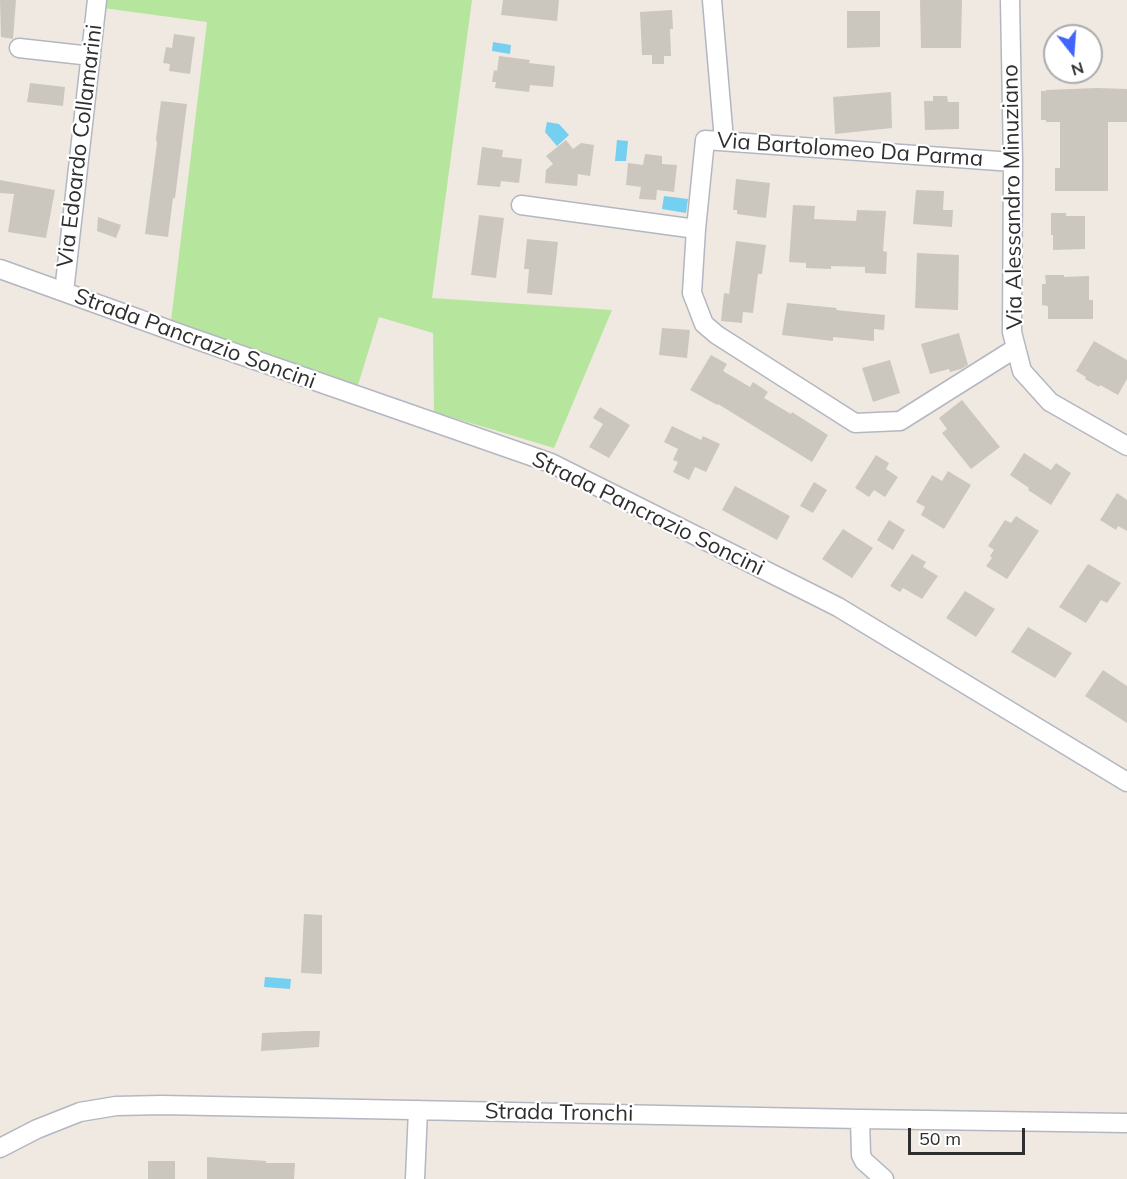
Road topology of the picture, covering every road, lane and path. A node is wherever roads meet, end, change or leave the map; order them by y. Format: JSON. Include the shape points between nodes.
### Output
{"nodes":[{"id":1,"x":97,"y":0,"type":"edge"},
{"id":2,"x":712,"y":0,"type":"edge"},
{"id":3,"x":1010,"y":0,"type":"edge"},
{"id":4,"x":19,"y":48,"type":"dead end"},
{"id":5,"x":91,"y":56,"type":"junction"},
{"id":6,"x":724,"y":140,"type":"junction"},
{"id":7,"x":1013,"y":162,"type":"junction"},
{"id":8,"x":521,"y":205,"type":"dead end"},
{"id":9,"x":696,"y":229,"type":"junction"},
{"id":10,"x":0,"y":269,"type":"edge"},
{"id":11,"x":64,"y":292,"type":"junction"},
{"id":12,"x":1016,"y":348,"type":"junction"},
{"id":13,"x":1127,"y":446,"type":"edge"},
{"id":14,"x":1127,"y":782,"type":"edge"},
{"id":15,"x":418,"y":1110,"type":"junction"},
{"id":16,"x":860,"y":1119,"type":"junction"},
{"id":17,"x":1127,"y":1123,"type":"edge"},
{"id":18,"x":0,"y":1148,"type":"edge"},
{"id":19,"x":415,"y":1179,"type":"edge"},
{"id":20,"x":884,"y":1179,"type":"edge"}],
"edges":[{"from":1,"to":5,"type":"street","name":"Via Edoardo Collamarini"},
{"from":2,"to":6,"type":"street"},
{"from":3,"to":7,"type":"street","name":"Via Alessandro Minuziano"},
{"from":4,"to":5,"type":"street"},
{"from":5,"to":11,"type":"street","name":"Via Edoardo Collamarini"},
{"from":6,"to":7,"type":"street","name":"Via Bartolomeo Da Parma"},
{"from":6,"to":9,"type":"street","name":"Via Bartolomeo Da Parma","via":[[705,140]]},
{"from":7,"to":12,"type":"street","name":"Via Alessandro Minuziano","via":[[1012,332]]},
{"from":8,"to":9,"type":"street"},
{"from":9,"to":12,"type":"street","name":"Via Bartolomeo Da Parma","via":[[692,292],[704,324],[855,423],[900,421]]},
{"from":10,"to":11,"type":"street","name":"Strada Pancrazio Soncini"},
{"from":11,"to":14,"type":"street","name":"Strada Pancrazio Soncini","via":[[551,463],[838,607]]},
{"from":12,"to":13,"type":"street","name":"Via Alessandro Minuziano","via":[[1022,371],[1050,402]]},
{"from":15,"to":16,"type":"street","name":"Strada Tronchi"},
{"from":15,"to":18,"type":"street","name":"Strada Tronchi","via":[[116,1106],[80,1112]]},
{"from":15,"to":19,"type":"street"},
{"from":16,"to":17,"type":"street","name":"Strada Tronchi"},
{"from":16,"to":20,"type":"street","via":[[861,1155]]}]}
